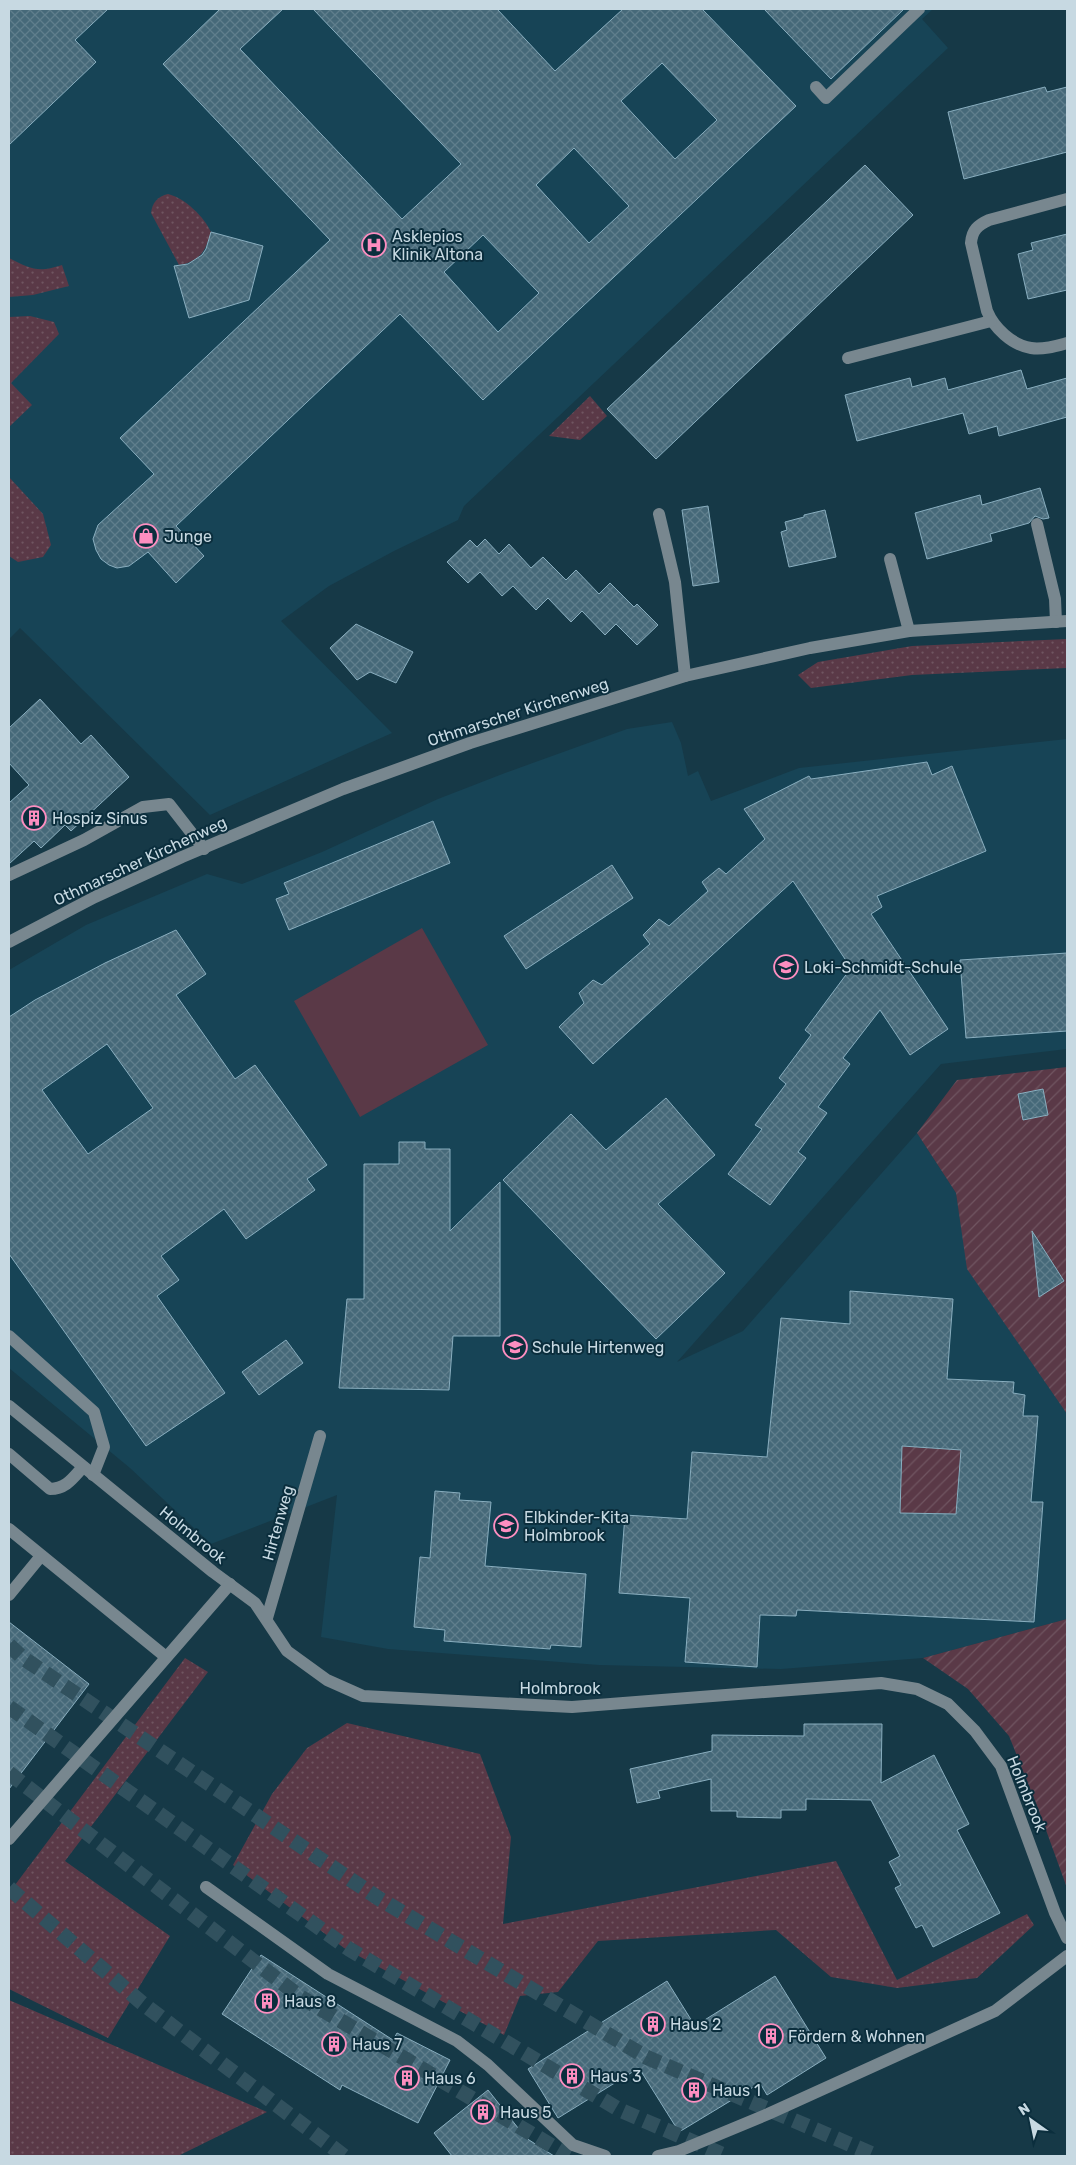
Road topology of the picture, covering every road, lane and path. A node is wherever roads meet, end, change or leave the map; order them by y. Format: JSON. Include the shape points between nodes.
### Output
{"nodes":[{"id":1,"x":919,"y":9,"type":"edge"},
{"id":2,"x":816,"y":87,"type":"dead end"},
{"id":3,"x":1067,"y":200,"type":"edge"},
{"id":4,"x":991,"y":321,"type":"junction"},
{"id":5,"x":1067,"y":343,"type":"edge"},
{"id":6,"x":848,"y":358,"type":"dead end"},
{"id":7,"x":659,"y":514,"type":"dead end"},
{"id":8,"x":1037,"y":524,"type":"dead end"},
{"id":9,"x":890,"y":559,"type":"dead end"},
{"id":10,"x":1062,"y":621,"type":"edge"},
{"id":11,"x":909,"y":631,"type":"junction"},
{"id":12,"x":685,"y":676,"type":"junction"},
{"id":13,"x":204,"y":849,"type":"junction"},
{"id":14,"x":9,"y":875,"type":"edge"},
{"id":15,"x":9,"y":942,"type":"edge"},
{"id":16,"x":9,"y":1336,"type":"edge"},
{"id":17,"x":9,"y":1406,"type":"edge"},
{"id":18,"x":320,"y":1436,"type":"dead end"},
{"id":19,"x":9,"y":1454,"type":"edge"},
{"id":20,"x":88,"y":1471,"type":"junction"},
{"id":21,"x":9,"y":1529,"type":"edge"},
{"id":22,"x":40,"y":1556,"type":"junction"},
{"id":23,"x":230,"y":1584,"type":"junction"},
{"id":24,"x":9,"y":1594,"type":"edge"},
{"id":25,"x":267,"y":1618,"type":"junction"},
{"id":26,"x":166,"y":1657,"type":"junction"},
{"id":27,"x":9,"y":1839,"type":"edge"},
{"id":28,"x":206,"y":1887,"type":"dead end"},
{"id":29,"x":1067,"y":1938,"type":"edge"},
{"id":30,"x":1067,"y":1956,"type":"edge"},
{"id":31,"x":605,"y":2156,"type":"edge"},
{"id":32,"x":658,"y":2156,"type":"edge"}],
"edges":[{"from":1,"to":2,"type":"street","via":[[826,98]]},
{"from":3,"to":4,"type":"street","via":[[989,220],[972,233],[971,243]]},
{"from":4,"to":5,"type":"street","via":[[1018,343],[1031,348]]},
{"from":4,"to":6,"type":"street"},
{"from":7,"to":12,"type":"street","via":[[675,582]]},
{"from":8,"to":10,"type":"street"},
{"from":9,"to":11,"type":"street"},
{"from":10,"to":11,"type":"street","name":"Othmarscher Kirchenweg"},
{"from":11,"to":12,"type":"street","name":"Othmarscher Kirchenweg","via":[[810,648]]},
{"from":12,"to":13,"type":"street","name":"Othmarscher Kirchenweg","via":[[470,743],[343,789]]},
{"from":13,"to":14,"type":"street","via":[[169,804],[143,807],[84,840]]},
{"from":13,"to":15,"type":"street","name":"Othmarscher Kirchenweg","via":[[94,897]]},
{"from":16,"to":20,"type":"street","via":[[94,1412],[104,1447]]},
{"from":17,"to":20,"type":"street","name":"Holmbrook"},
{"from":18,"to":25,"type":"street","name":"Hirtenweg"},
{"from":19,"to":20,"type":"street","via":[[50,1489],[66,1486]]},
{"from":20,"to":23,"type":"street","name":"Holmbrook"},
{"from":21,"to":22,"type":"street"},
{"from":22,"to":24,"type":"street"},
{"from":22,"to":26,"type":"street"},
{"from":23,"to":25,"type":"street","name":"Holmbrook","via":[[255,1602]]},
{"from":23,"to":26,"type":"street"},
{"from":25,"to":29,"type":"street","name":"Holmbrook","via":[[287,1651],[328,1680],[363,1696],[572,1707],[881,1683],[918,1689],[948,1704],[975,1731],[1001,1766]]},
{"from":26,"to":27,"type":"street"},
{"from":28,"to":31,"type":"street","via":[[328,1974],[457,2041],[488,2065],[574,2145]]},
{"from":30,"to":32,"type":"street","via":[[995,2011],[768,2114],[679,2151]]}]}
